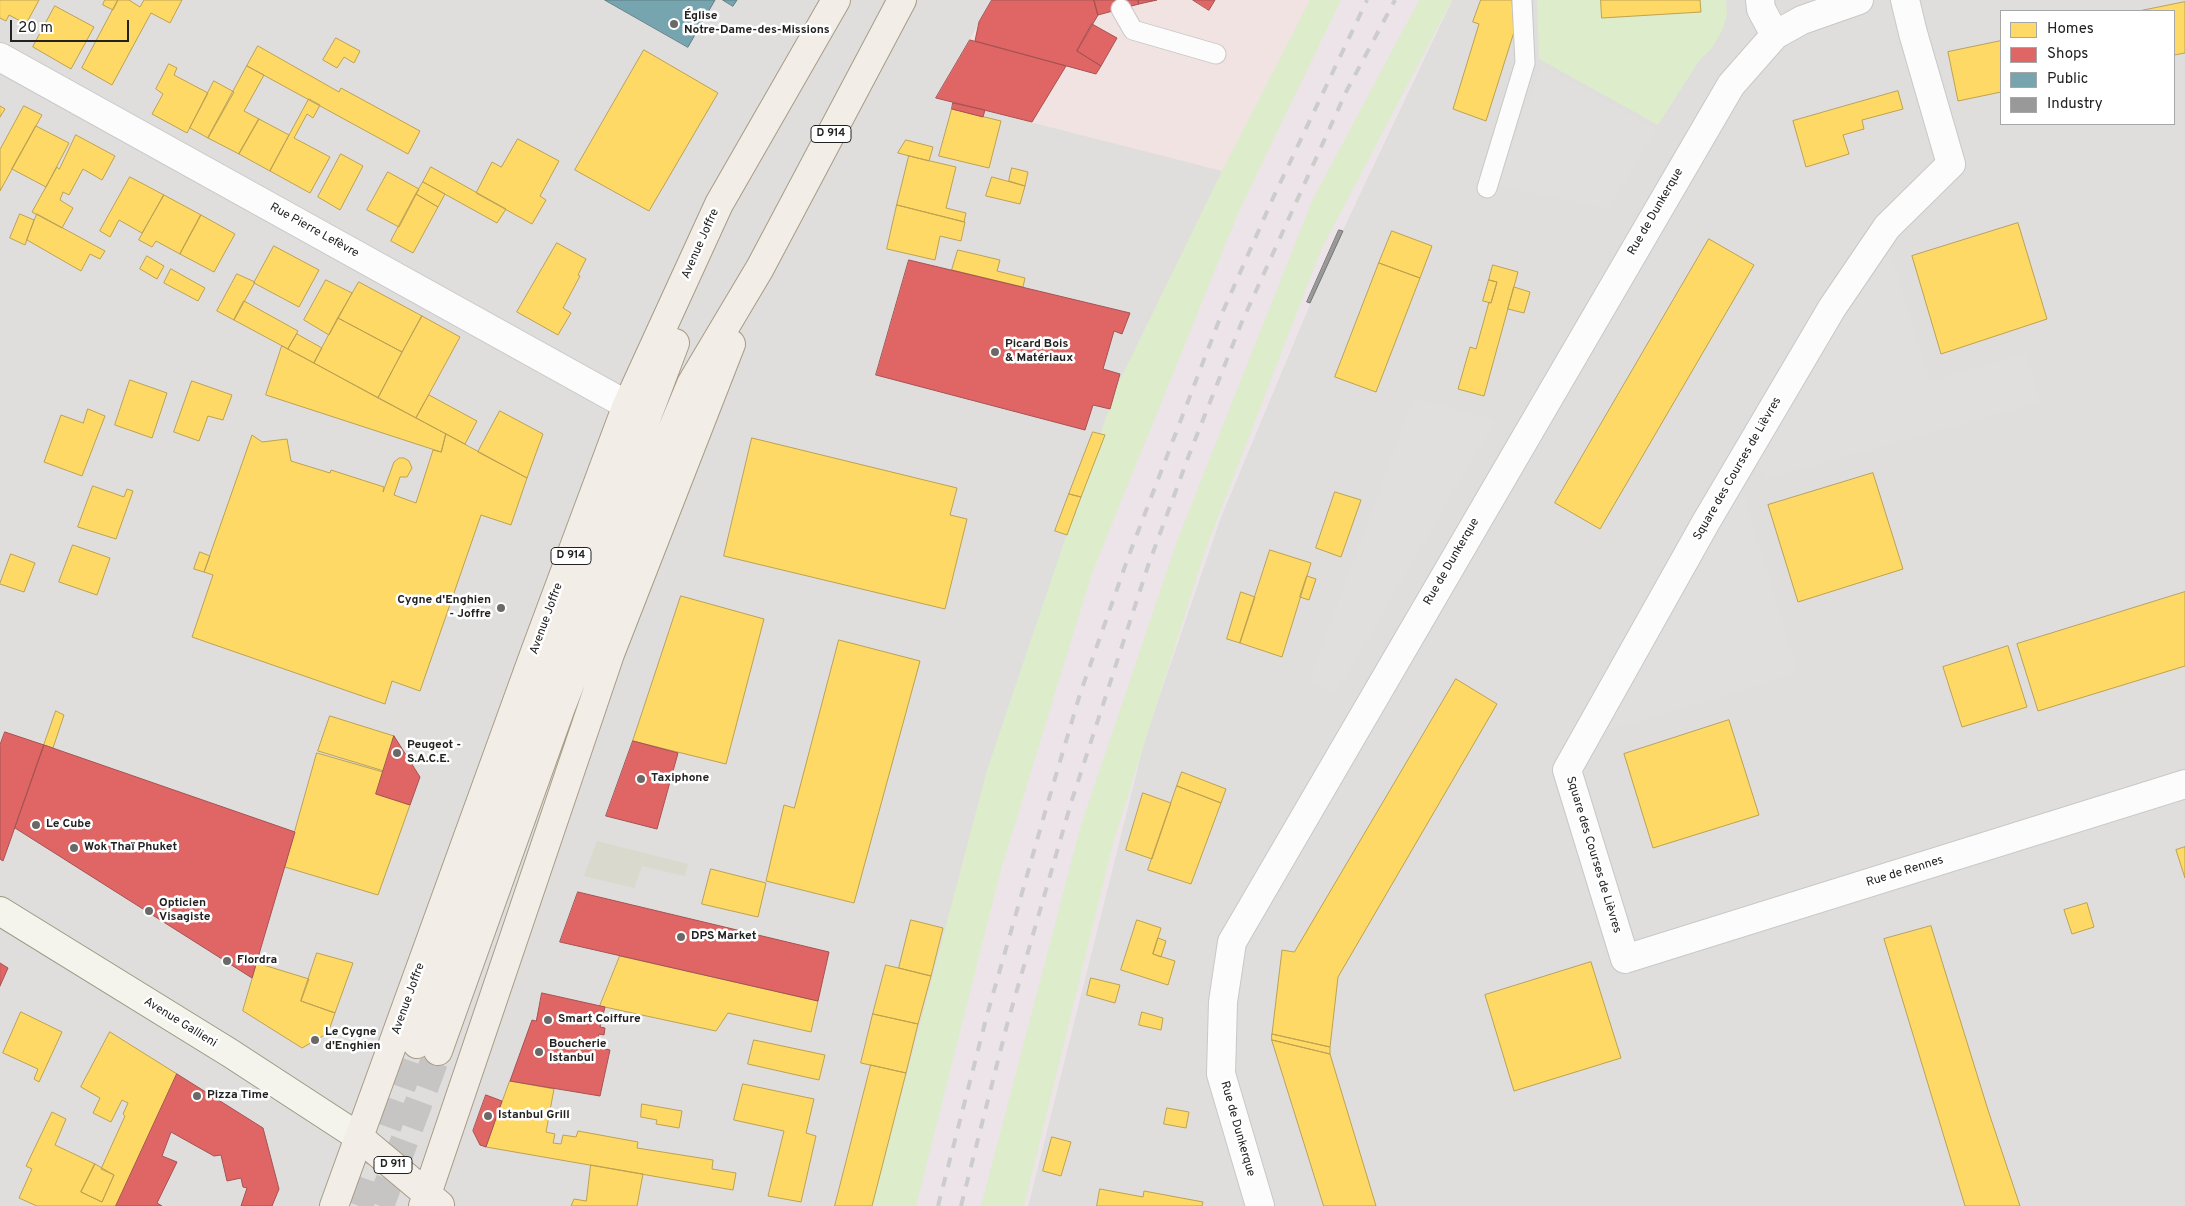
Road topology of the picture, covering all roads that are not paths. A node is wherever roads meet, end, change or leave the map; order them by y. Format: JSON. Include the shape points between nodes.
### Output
{"nodes":[{"id":1,"x":836,"y":0,"type":"edge"},
{"id":2,"x":841,"y":0,"type":"edge"},
{"id":3,"x":902,"y":0,"type":"edge"},
{"id":4,"x":1522,"y":0,"type":"edge"},
{"id":5,"x":1760,"y":0,"type":"edge"},
{"id":6,"x":1859,"y":0,"type":"edge"},
{"id":7,"x":1905,"y":0,"type":"edge"},
{"id":8,"x":1121,"y":9,"type":"dead end"},
{"id":9,"x":1775,"y":35,"type":"junction"},
{"id":10,"x":1216,"y":54,"type":"dead end"},
{"id":11,"x":0,"y":57,"type":"edge"},
{"id":12,"x":1487,"y":188,"type":"dead end"},
{"id":13,"x":760,"y":268,"type":"junction"},
{"id":14,"x":628,"y":405,"type":"junction"},
{"id":15,"x":2185,"y":784,"type":"edge"},
{"id":16,"x":0,"y":911,"type":"edge"},
{"id":17,"x":1625,"y":959,"type":"joint"},
{"id":18,"x":359,"y":1137,"type":"junction"},
{"id":19,"x":431,"y":1202,"type":"edge"},
{"id":20,"x":334,"y":1206,"type":"edge"},
{"id":21,"x":1260,"y":1206,"type":"edge"}],
"edges":[{"from":1,"to":14,"type":"main road","name":"Avenue Joffre","number":"D 914","via":[[719,204]]},
{"from":2,"to":13,"type":"main road","name":"Avenue Joffre","number":"D 914","via":[[734,210],[666,364],[535,711],[428,1048],[622,551],[691,384]]},
{"from":3,"to":13,"type":"main road","name":"Avenue Joffre","number":"D 914"},
{"from":4,"to":12,"type":"lane","via":[[1524,63]]},
{"from":5,"to":9,"type":"street","via":[[1761,9]]},
{"from":6,"to":9,"type":"street","name":"Rue de Dunkerque","via":[[1802,20]]},
{"from":7,"to":17,"type":"street","name":"Square des Courses de Lièvres","via":[[1951,164],[1887,227],[1832,308],[1706,522],[1567,770]]},
{"from":8,"to":10,"type":"lane","via":[[1133,30]]},
{"from":9,"to":21,"type":"street","name":"Rue de Dunkerque","via":[[1731,85],[1696,141],[1232,942],[1223,1002],[1221,1074]]},
{"from":11,"to":14,"type":"street","name":"Rue Pierre Lefèvre"},
{"from":13,"to":19,"type":"main road","name":"Avenue Joffre","number":"D 914","via":[[610,654]]},
{"from":14,"to":18,"type":"main road","name":"Avenue Joffre","number":"D 914"},
{"from":15,"to":17,"type":"street","name":"Rue de Rennes"},
{"from":16,"to":18,"type":"main road","name":"Avenue Gallieni"},
{"from":18,"to":19,"type":"main road","number":"D 911"},
{"from":18,"to":20,"type":"main road","name":"Avenue Joffre","number":"D 914"}]}
